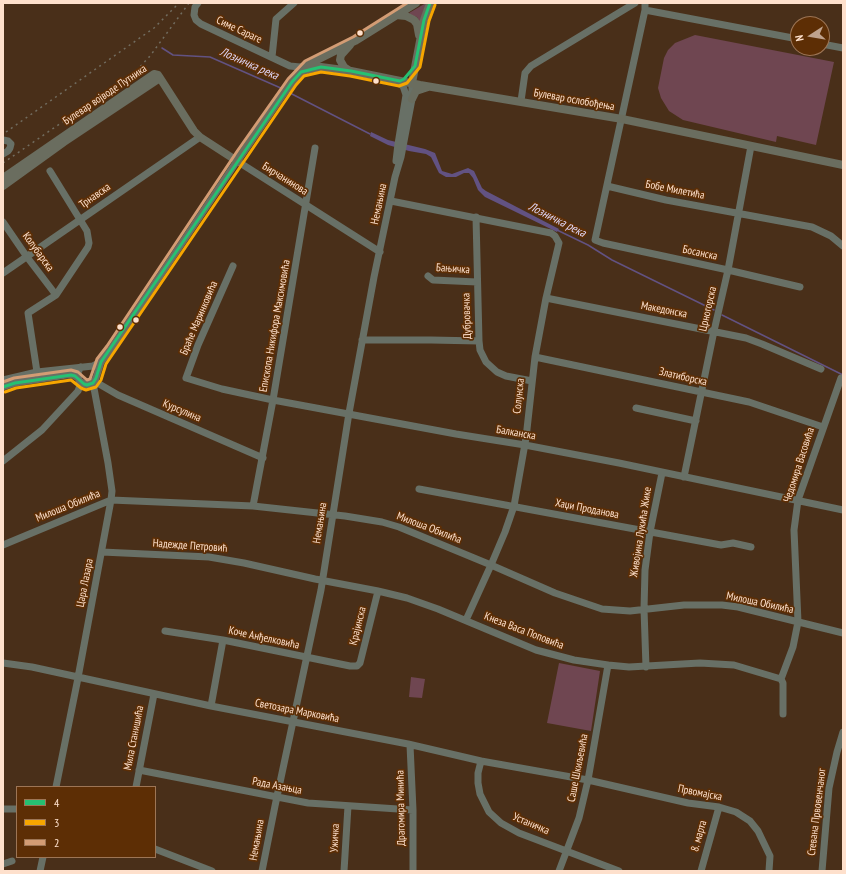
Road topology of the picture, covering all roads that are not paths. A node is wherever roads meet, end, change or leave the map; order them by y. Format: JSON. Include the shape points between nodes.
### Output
{"nodes":[{"id":1,"x":198,"y":3,"type":"edge"},
{"id":2,"x":294,"y":3,"type":"edge"},
{"id":3,"x":416,"y":3,"type":"edge"},
{"id":4,"x":430,"y":3,"type":"edge"},
{"id":5,"x":635,"y":3,"type":"edge"},
{"id":6,"x":645,"y":6,"type":"edge"},
{"id":7,"x":396,"y":15,"type":"junction"},
{"id":8,"x":790,"y":37,"type":"edge"},
{"id":9,"x":419,"y":41,"type":"junction"},
{"id":10,"x":353,"y":42,"type":"junction"},
{"id":11,"x":830,"y":46,"type":"edge"},
{"id":12,"x":843,"y":48,"type":"edge"},
{"id":13,"x":272,"y":57,"type":"junction"},
{"id":14,"x":308,"y":65,"type":"junction"},
{"id":15,"x":290,"y":66,"type":"junction"},
{"id":16,"x":415,"y":66,"type":"junction"},
{"id":17,"x":351,"y":71,"type":"junction"},
{"id":18,"x":299,"y":74,"type":"junction"},
{"id":19,"x":160,"y":78,"type":"junction"},
{"id":20,"x":397,"y":80,"type":"junction"},
{"id":21,"x":412,"y":83,"type":"junction"},
{"id":22,"x":431,"y":86,"type":"junction"},
{"id":23,"x":412,"y":99,"type":"junction"},
{"id":24,"x":521,"y":101,"type":"junction"},
{"id":25,"x":622,"y":119,"type":"junction"},
{"id":26,"x":200,"y":137,"type":"junction"},
{"id":27,"x":3,"y":140,"type":"edge"},
{"id":28,"x":751,"y":146,"type":"junction"},
{"id":29,"x":315,"y":148,"type":"dead end"},
{"id":30,"x":3,"y":154,"type":"edge"},
{"id":31,"x":237,"y":161,"type":"junction"},
{"id":32,"x":843,"y":165,"type":"edge"},
{"id":33,"x":50,"y":171,"type":"dead end"},
{"id":34,"x":395,"y":177,"type":"junction"},
{"id":35,"x":3,"y":178,"type":"edge"},
{"id":36,"x":3,"y":186,"type":"edge"},
{"id":37,"x":607,"y":186,"type":"junction"},
{"id":38,"x":391,"y":200,"type":"junction"},
{"id":39,"x":306,"y":205,"type":"junction"},
{"id":40,"x":738,"y":214,"type":"junction"},
{"id":41,"x":476,"y":217,"type":"junction"},
{"id":42,"x":81,"y":220,"type":"junction"},
{"id":43,"x":3,"y":222,"type":"edge"},
{"id":44,"x":843,"y":246,"type":"edge"},
{"id":45,"x":380,"y":252,"type":"junction"},
{"id":46,"x":27,"y":257,"type":"junction"},
{"id":47,"x":233,"y":266,"type":"dead end"},
{"id":48,"x":728,"y":270,"type":"junction"},
{"id":49,"x":3,"y":273,"type":"edge"},
{"id":50,"x":428,"y":276,"type":"dead end"},
{"id":51,"x":477,"y":282,"type":"junction"},
{"id":52,"x":800,"y":287,"type":"dead end"},
{"id":53,"x":56,"y":295,"type":"junction"},
{"id":54,"x":546,"y":298,"type":"junction"},
{"id":55,"x":714,"y":331,"type":"junction"},
{"id":56,"x":362,"y":340,"type":"junction"},
{"id":57,"x":479,"y":341,"type":"junction"},
{"id":58,"x":535,"y":357,"type":"junction"},
{"id":59,"x":101,"y":362,"type":"junction"},
{"id":60,"x":90,"y":366,"type":"junction"},
{"id":61,"x":81,"y":367,"type":"junction"},
{"id":62,"x":821,"y":369,"type":"dead end"},
{"id":63,"x":37,"y":372,"type":"junction"},
{"id":64,"x":186,"y":378,"type":"joint"},
{"id":65,"x":841,"y":378,"type":"dead end"},
{"id":66,"x":3,"y":380,"type":"edge"},
{"id":67,"x":79,"y":380,"type":"junction"},
{"id":68,"x":94,"y":380,"type":"junction"},
{"id":69,"x":532,"y":381,"type":"junction"},
{"id":70,"x":3,"y":388,"type":"edge"},
{"id":71,"x":702,"y":393,"type":"junction"},
{"id":72,"x":273,"y":400,"type":"junction"},
{"id":73,"x":636,"y":408,"type":"dead end"},
{"id":74,"x":349,"y":413,"type":"junction"},
{"id":75,"x":696,"y":421,"type":"junction"},
{"id":76,"x":823,"y":427,"type":"junction"},
{"id":77,"x":525,"y":445,"type":"junction"},
{"id":78,"x":262,"y":458,"type":"junction"},
{"id":79,"x":3,"y":461,"type":"edge"},
{"id":80,"x":662,"y":472,"type":"junction"},
{"id":81,"x":684,"y":477,"type":"junction"},
{"id":82,"x":419,"y":489,"type":"dead end"},
{"id":83,"x":111,"y":500,"type":"junction"},
{"id":84,"x":798,"y":500,"type":"junction"},
{"id":85,"x":253,"y":506,"type":"junction"},
{"id":86,"x":514,"y":506,"type":"junction"},
{"id":87,"x":843,"y":510,"type":"edge"},
{"id":88,"x":333,"y":515,"type":"junction"},
{"id":89,"x":650,"y":532,"type":"junction"},
{"id":90,"x":3,"y":545,"type":"edge"},
{"id":91,"x":751,"y":547,"type":"dead end"},
{"id":92,"x":102,"y":552,"type":"junction"},
{"id":93,"x":491,"y":565,"type":"junction"},
{"id":94,"x":322,"y":581,"type":"junction"},
{"id":95,"x":378,"y":591,"type":"junction"},
{"id":96,"x":644,"y":609,"type":"junction"},
{"id":97,"x":466,"y":620,"type":"junction"},
{"id":98,"x":798,"y":622,"type":"junction"},
{"id":99,"x":165,"y":631,"type":"dead end"},
{"id":100,"x":843,"y":633,"type":"edge"},
{"id":101,"x":223,"y":640,"type":"junction"},
{"id":102,"x":307,"y":658,"type":"junction"},
{"id":103,"x":3,"y":663,"type":"edge"},
{"id":104,"x":357,"y":666,"type":"joint"},
{"id":105,"x":608,"y":666,"type":"junction"},
{"id":106,"x":646,"y":666,"type":"junction"},
{"id":107,"x":78,"y":677,"type":"junction"},
{"id":108,"x":781,"y":679,"type":"junction"},
{"id":109,"x":154,"y":694,"type":"junction"},
{"id":110,"x":211,"y":706,"type":"junction"},
{"id":111,"x":782,"y":714,"type":"dead end"},
{"id":112,"x":293,"y":722,"type":"junction"},
{"id":113,"x":843,"y":732,"type":"edge"},
{"id":114,"x":410,"y":745,"type":"junction"},
{"id":115,"x":481,"y":760,"type":"junction"},
{"id":116,"x":139,"y":770,"type":"junction"},
{"id":117,"x":588,"y":780,"type":"junction"},
{"id":118,"x":56,"y":786,"type":"edge"},
{"id":119,"x":136,"y":786,"type":"edge"},
{"id":120,"x":276,"y":798,"type":"junction"},
{"id":121,"x":348,"y":806,"type":"junction"},
{"id":122,"x":719,"y":807,"type":"junction"},
{"id":123,"x":3,"y":809,"type":"edge"},
{"id":124,"x":16,"y":809,"type":"edge"},
{"id":125,"x":413,"y":810,"type":"junction"},
{"id":126,"x":156,"y":849,"type":"edge"},
{"id":127,"x":567,"y":851,"type":"junction"},
{"id":128,"x":43,"y":858,"type":"edge"},
{"id":129,"x":12,"y":861,"type":"dead end"},
{"id":130,"x":3,"y":864,"type":"edge"},
{"id":131,"x":40,"y":871,"type":"edge"},
{"id":132,"x":212,"y":871,"type":"edge"},
{"id":133,"x":262,"y":871,"type":"edge"},
{"id":134,"x":344,"y":871,"type":"edge"},
{"id":135,"x":413,"y":871,"type":"edge"},
{"id":136,"x":559,"y":871,"type":"edge"},
{"id":137,"x":618,"y":871,"type":"edge"},
{"id":138,"x":701,"y":871,"type":"edge"},
{"id":139,"x":769,"y":871,"type":"edge"},
{"id":140,"x":822,"y":871,"type":"edge"}],
"edges":[{"from":1,"to":13,"type":"street","name":"Симе Сараге","via":[[194,15],[201,24]]},
{"from":2,"to":13,"type":"street","via":[[276,19]]},
{"from":3,"to":7,"type":"main road"},
{"from":4,"to":9,"type":"main road","name":"Немањина"},
{"from":5,"to":24,"type":"street","via":[[531,66],[525,73]]},
{"from":6,"to":8,"type":"street"},
{"from":6,"to":25,"type":"street"},
{"from":7,"to":9,"type":"main road","via":[[414,20]]},
{"from":7,"to":10,"type":"main road"},
{"from":9,"to":16,"type":"main road","name":"Немањина"},
{"from":10,"to":14,"type":"main road"},
{"from":10,"to":17,"type":"main road","via":[[341,55],[340,60],[344,67]]},
{"from":11,"to":12,"type":"street"},
{"from":13,"to":15,"type":"street","name":"Симе Сараге"},
{"from":14,"to":15,"type":"street","name":"Симе Сараге"},
{"from":14,"to":18,"type":"main road"},
{"from":15,"to":18,"type":"street","name":"Симе Сараге"},
{"from":16,"to":20,"type":"main road","via":[[409,75]]},
{"from":16,"to":21,"type":"main road","name":"Немањина"},
{"from":16,"to":22,"type":"main road","via":[[419,76]]},
{"from":17,"to":18,"type":"main road","name":"Булевар ослобођења","via":[[321,67]]},
{"from":17,"to":20,"type":"main road","name":"Булевар ослобођења"},
{"from":18,"to":31,"type":"main road"},
{"from":19,"to":26,"type":"main road","name":"Бирчанинова","via":[[194,132]]},
{"from":19,"to":35,"type":"main road","name":"Булевар војводе Путника","via":[[158,75],[152,75]]},
{"from":19,"to":36,"type":"main road","name":"Булевар војводе Путника"},
{"from":20,"to":21,"type":"main road","name":"Булевар ослобођења"},
{"from":20,"to":34,"type":"street","name":"Немањина","via":[[403,86],[406,95]]},
{"from":21,"to":22,"type":"main road","name":"Булевар ослобођења"},
{"from":21,"to":23,"type":"street","name":"Немањина"},
{"from":22,"to":23,"type":"main road","via":[[418,89]]},
{"from":22,"to":24,"type":"main road","name":"Булевар ослобођења"},
{"from":23,"to":34,"type":"street","name":"Немањина"},
{"from":24,"to":25,"type":"main road","name":"Булевар ослобођења"},
{"from":25,"to":28,"type":"main road","name":"Булевар ослобођења"},
{"from":25,"to":37,"type":"street"},
{"from":26,"to":31,"type":"main road","name":"Бирчанинова"},
{"from":26,"to":42,"type":"street","name":"Трнавска"},
{"from":27,"to":30,"type":"street","via":[[11,144],[8,151]]},
{"from":28,"to":32,"type":"main road","name":"Булевар ослобођења"},
{"from":28,"to":40,"type":"street","name":"Црногорска"},
{"from":29,"to":39,"type":"street","name":"Епископа Никифора Максимовића"},
{"from":31,"to":39,"type":"street","name":"Бирчанинова"},
{"from":31,"to":59,"type":"street"},
{"from":33,"to":42,"type":"street"},
{"from":34,"to":38,"type":"street","name":"Немањина"},
{"from":37,"to":40,"type":"street","name":"Бобе Милетића"},
{"from":37,"to":48,"type":"street","name":"Босанска","via":[[595,240]]},
{"from":38,"to":41,"type":"street"},
{"from":38,"to":45,"type":"street","name":"Немањина"},
{"from":39,"to":45,"type":"street","name":"Бирчанинова"},
{"from":39,"to":72,"type":"street","name":"Епископа Никифора Максимовића"},
{"from":40,"to":44,"type":"street","via":[[812,227],[832,236]]},
{"from":40,"to":48,"type":"street","name":"Црногорска"},
{"from":41,"to":51,"type":"street","name":"Дубровачка"},
{"from":41,"to":54,"type":"street","name":"Солунска","via":[[552,233],[556,237],[559,245]]},
{"from":42,"to":46,"type":"street","name":"Трнавска"},
{"from":42,"to":53,"type":"street","via":[[89,237],[88,247]]},
{"from":43,"to":46,"type":"street","name":"Колубарска"},
{"from":45,"to":56,"type":"street","name":"Немањина"},
{"from":46,"to":49,"type":"street","name":"Трнавска"},
{"from":46,"to":53,"type":"street","name":"Колубарска"},
{"from":47,"to":64,"type":"street","name":"Браће Маринковића"},
{"from":48,"to":52,"type":"street","name":"Босанска"},
{"from":48,"to":55,"type":"street","name":"Црногорска"},
{"from":50,"to":51,"type":"street","name":"Бањичка","via":[[433,280]]},
{"from":51,"to":57,"type":"street","name":"Дубровачка"},
{"from":53,"to":63,"type":"street","via":[[28,313]]},
{"from":54,"to":55,"type":"street","name":"Македонска"},
{"from":54,"to":58,"type":"street","name":"Солунска"},
{"from":55,"to":62,"type":"street","name":"Македонска","via":[[746,338]]},
{"from":55,"to":71,"type":"street","name":"Црногорска"},
{"from":56,"to":57,"type":"street"},
{"from":56,"to":74,"type":"street","name":"Немањина"},
{"from":57,"to":69,"type":"street","name":"Дубровачка","via":[[482,357],[497,372]]},
{"from":58,"to":69,"type":"street","name":"Солунска"},
{"from":58,"to":71,"type":"street","name":"Златиборска"},
{"from":59,"to":60,"type":"street"},
{"from":59,"to":68,"type":"street"},
{"from":60,"to":61,"type":"street"},
{"from":60,"to":68,"type":"street","via":[[94,370]]},
{"from":61,"to":63,"type":"street"},
{"from":61,"to":67,"type":"street","via":[[78,372]]},
{"from":63,"to":66,"type":"street"},
{"from":64,"to":72,"type":"street","name":"Балканска"},
{"from":65,"to":76,"type":"street","name":"Чедомира Васовића"},
{"from":67,"to":68,"type":"street","via":[[87,385]]},
{"from":67,"to":70,"type":"street","via":[[73,375],[66,375],[15,383]]},
{"from":67,"to":79,"type":"street","via":[[80,389],[42,430]]},
{"from":68,"to":78,"type":"street","name":"Курсулина","via":[[118,395]]},
{"from":68,"to":83,"type":"street","name":"Цара Лазара","via":[[112,491]]},
{"from":69,"to":77,"type":"street","name":"Солунска"},
{"from":71,"to":75,"type":"street","name":"Црногорска"},
{"from":71,"to":76,"type":"street","name":"Златиборска","via":[[749,402]]},
{"from":72,"to":74,"type":"street","name":"Балканска"},
{"from":72,"to":78,"type":"street","name":"Епископа Никифора Максимовића"},
{"from":73,"to":75,"type":"street"},
{"from":74,"to":77,"type":"street","name":"Балканска"},
{"from":74,"to":88,"type":"street","name":"Немањина"},
{"from":75,"to":81,"type":"street","name":"Црногорска"},
{"from":76,"to":84,"type":"street","name":"Чедомира Васовића"},
{"from":77,"to":80,"type":"street","name":"Балканска"},
{"from":77,"to":86,"type":"street","name":"Солунска"},
{"from":78,"to":85,"type":"street","name":"Епископа Никифора Максимовића"},
{"from":80,"to":81,"type":"street","name":"Балканска"},
{"from":80,"to":89,"type":"street","name":"Живојина Лукића Жике"},
{"from":81,"to":84,"type":"street","name":"Балканска"},
{"from":82,"to":86,"type":"street","name":"Хаџи Проданова"},
{"from":83,"to":85,"type":"street","name":"Милоша Обилића"},
{"from":83,"to":90,"type":"street","name":"Милоша Обилића"},
{"from":83,"to":92,"type":"street","name":"Цара Лазара"},
{"from":84,"to":87,"type":"street","name":"Балканска"},
{"from":84,"to":98,"type":"street","name":"Чедомира Васовића","via":[[794,530]]},
{"from":85,"to":88,"type":"street","name":"Милоша Обилића"},
{"from":86,"to":89,"type":"street","name":"Хаџи Проданова"},
{"from":86,"to":93,"type":"street","name":"Солунска"},
{"from":88,"to":93,"type":"street","name":"Милоша Обилића","via":[[362,518],[399,527]]},
{"from":88,"to":94,"type":"street","name":"Немањина"},
{"from":89,"to":91,"type":"street","name":"Хаџи Проданова","via":[[720,545],[732,543]]},
{"from":89,"to":96,"type":"street","name":"Живојина Лукића Жике","via":[[645,570]]},
{"from":92,"to":94,"type":"street","name":"Надежде Петровић","via":[[209,557],[244,562]]},
{"from":92,"to":107,"type":"street","name":"Цара Лазара"},
{"from":93,"to":96,"type":"street","name":"Милоша Обилића","via":[[590,606],[618,611]]},
{"from":93,"to":97,"type":"street","name":"Солунска"},
{"from":94,"to":95,"type":"street","name":"Кнеза Васа Поповића"},
{"from":94,"to":102,"type":"street","name":"Немањина"},
{"from":95,"to":97,"type":"street","name":"Кнеза Васа Поповића","via":[[407,598]]},
{"from":95,"to":104,"type":"street","name":"Крајинска","via":[[360,663]]},
{"from":96,"to":98,"type":"street","name":"Милоша Обилића","via":[[722,605]]},
{"from":96,"to":106,"type":"street","name":"Живојина Лукића Жике"},
{"from":97,"to":105,"type":"street","name":"Кнеза Васа Поповића","via":[[542,651]]},
{"from":98,"to":100,"type":"street","name":"Милоша Обилића"},
{"from":98,"to":108,"type":"street","name":"Чедомира Васовића","via":[[793,647]]},
{"from":99,"to":101,"type":"street","name":"Коче Анђелковића"},
{"from":101,"to":102,"type":"street","name":"Коче Анђелковића"},
{"from":101,"to":110,"type":"street"},
{"from":102,"to":104,"type":"street","name":"Коче Анђелковића"},
{"from":102,"to":112,"type":"street","name":"Немањина"},
{"from":103,"to":107,"type":"street","name":"Светозара Марковића"},
{"from":105,"to":106,"type":"street","name":"Кнеза Васа Поповића"},
{"from":105,"to":117,"type":"street","name":"Саше Шкиљевића"},
{"from":106,"to":108,"type":"street","name":"Кнеза Васа Поповића","via":[[714,663],[734,665]]},
{"from":107,"to":109,"type":"street","name":"Светозара Марковића"},
{"from":107,"to":118,"type":"street","name":"Цара Лазара"},
{"from":108,"to":111,"type":"street","via":[[784,683]]},
{"from":109,"to":110,"type":"street","name":"Светозара Марковића"},
{"from":109,"to":116,"type":"street","name":"Мила Станишића"},
{"from":110,"to":112,"type":"street","name":"Светозара Марковића"},
{"from":112,"to":114,"type":"street","name":"Светозара Марковића"},
{"from":112,"to":120,"type":"street","name":"Немањина"},
{"from":113,"to":140,"type":"street","name":"Стевана Првовенчаног","via":[[829,788]]},
{"from":114,"to":115,"type":"street","name":"Светозара Марковића"},
{"from":114,"to":125,"type":"street","name":"Драгомира Минића"},
{"from":115,"to":117,"type":"street","name":"Светозара Марковића"},
{"from":115,"to":127,"type":"street","name":"Устаничка","via":[[478,778],[480,794],[494,817],[519,833]]},
{"from":116,"to":119,"type":"street","name":"Мила Станишића"},
{"from":116,"to":120,"type":"street","name":"Рада Азањца"},
{"from":117,"to":122,"type":"street","name":"Првомајска","via":[[688,803]]},
{"from":117,"to":127,"type":"street","name":"Саше Шкиљевића","via":[[579,818]]},
{"from":120,"to":121,"type":"street","name":"Рада Азањца"},
{"from":120,"to":133,"type":"street","name":"Немањина"},
{"from":121,"to":125,"type":"street","name":"Рада Азањца"},
{"from":121,"to":134,"type":"street","name":"Ужичка"},
{"from":122,"to":138,"type":"street","name":"8. марта"},
{"from":122,"to":139,"type":"street","name":"Првомајска","via":[[736,812],[750,821],[758,831],[770,856]]},
{"from":123,"to":124,"type":"street"},
{"from":125,"to":135,"type":"street","name":"Драгомира Минића"},
{"from":126,"to":132,"type":"street"},
{"from":127,"to":136,"type":"street","name":"Саше Шкиљевића"},
{"from":127,"to":137,"type":"street","name":"Устаничка"},
{"from":128,"to":131,"type":"street"},
{"from":129,"to":130,"type":"street"}]}
